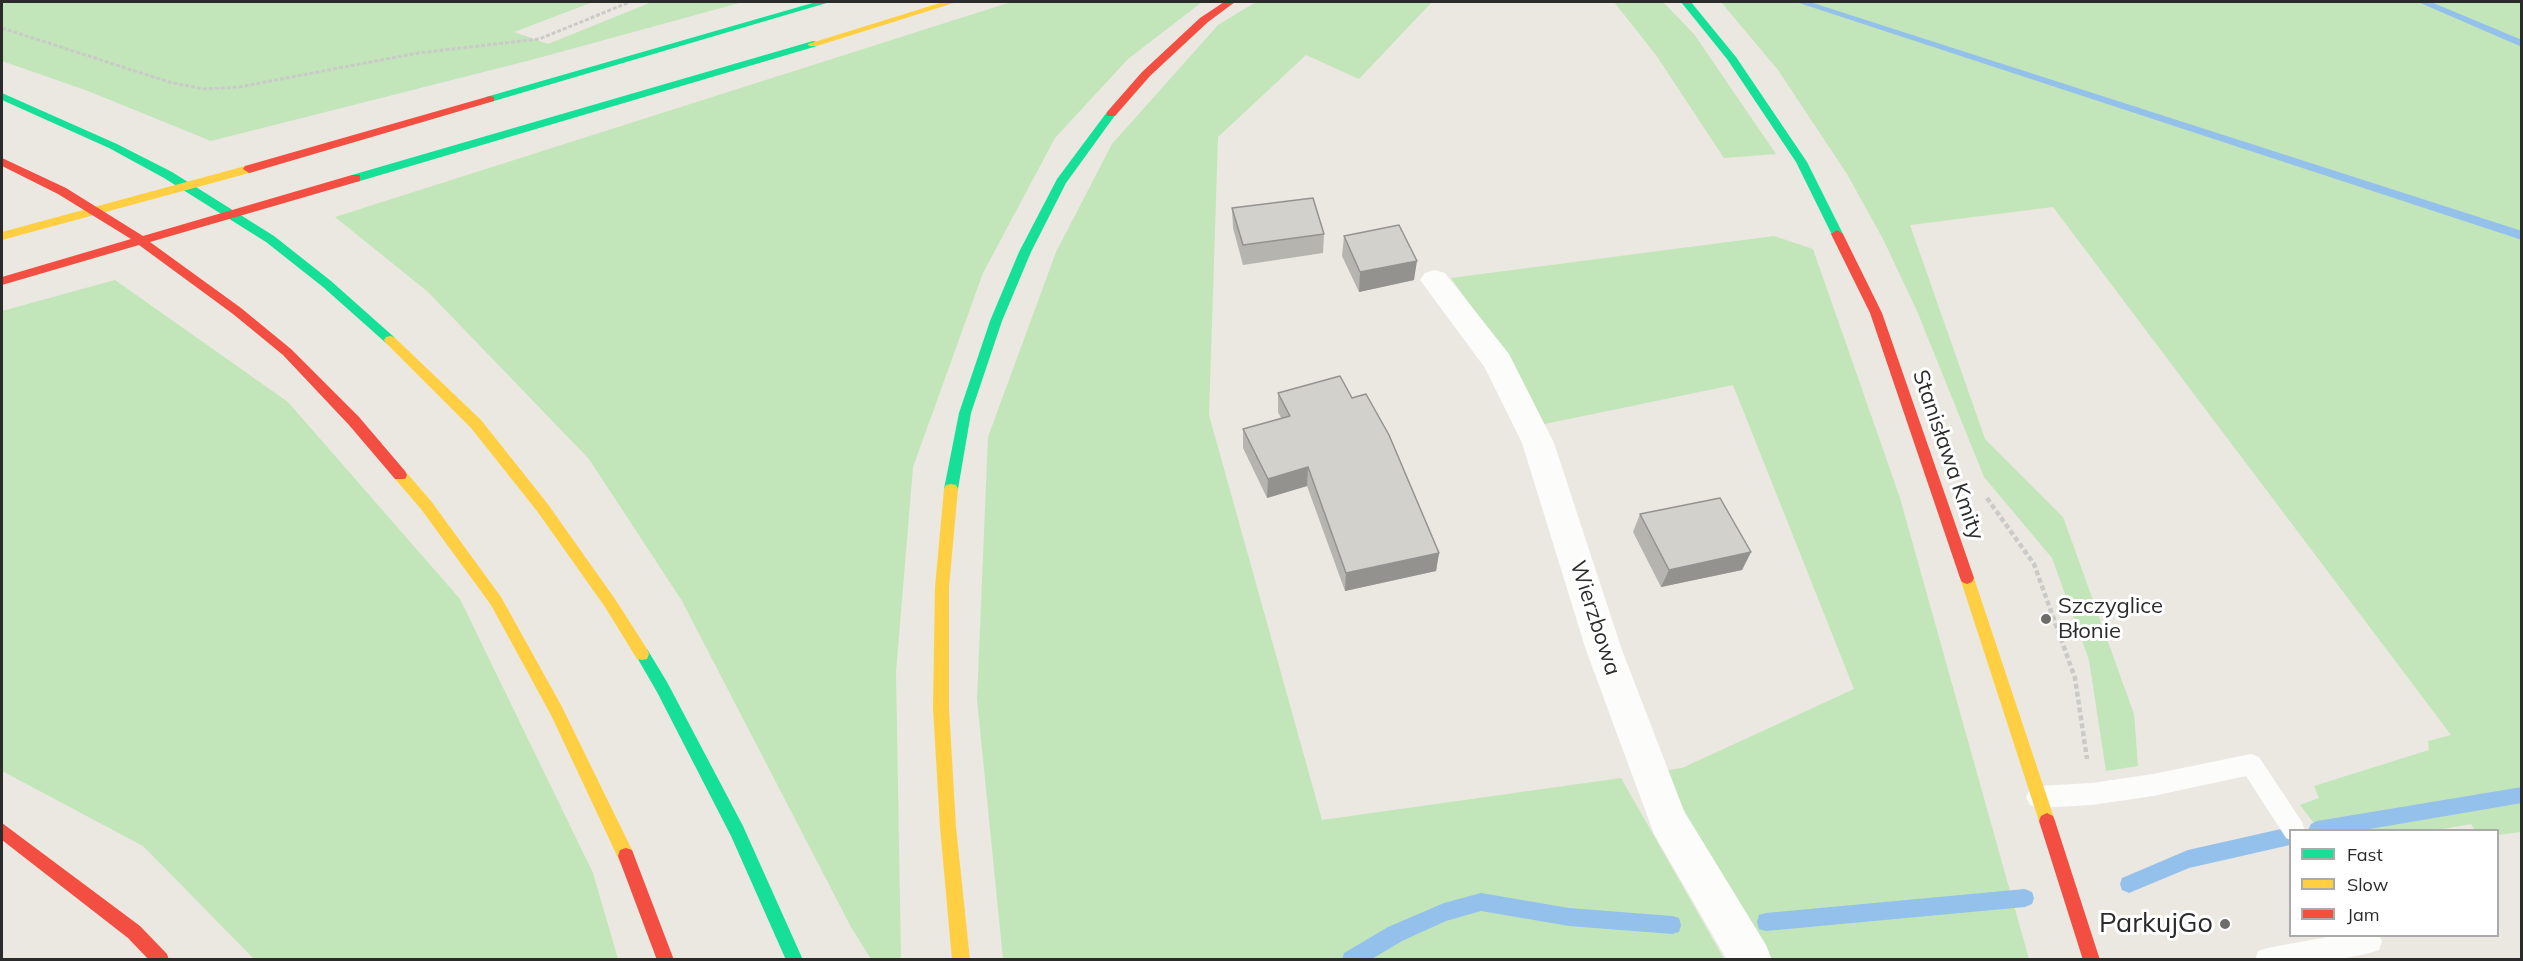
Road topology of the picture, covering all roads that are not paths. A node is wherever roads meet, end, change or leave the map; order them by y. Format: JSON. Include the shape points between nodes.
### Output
{"nodes":[{"id":1,"x":825,"y":2,"type":"edge"},
{"id":2,"x":952,"y":2,"type":"edge"},
{"id":3,"x":1230,"y":2,"type":"edge"},
{"id":4,"x":1686,"y":2,"type":"edge"},
{"id":5,"x":2,"y":96,"type":"edge"},
{"id":6,"x":2,"y":162,"type":"edge"},
{"id":7,"x":2,"y":236,"type":"edge"},
{"id":8,"x":1435,"y":280,"type":"dead end"},
{"id":9,"x":2,"y":281,"type":"edge"},
{"id":10,"x":2038,"y":797,"type":"junction"},
{"id":11,"x":2293,"y":829,"type":"edge"},
{"id":12,"x":2,"y":831,"type":"edge"},
{"id":13,"x":2368,"y":937,"type":"edge"},
{"id":14,"x":161,"y":960,"type":"edge"},
{"id":15,"x":666,"y":960,"type":"edge"},
{"id":16,"x":795,"y":960,"type":"edge"},
{"id":17,"x":961,"y":960,"type":"edge"},
{"id":18,"x":1751,"y":960,"type":"edge"},
{"id":19,"x":2092,"y":960,"type":"edge"},
{"id":20,"x":2267,"y":960,"type":"edge"}],
"edges":[{"from":1,"to":7,"type":"main road","via":[[256,167]]},
{"from":2,"to":9,"type":"main road"},
{"from":3,"to":17,"type":"main road","via":[[1204,20],[1146,74],[1099,128],[1062,182],[1025,252],[996,321],[965,413],[948,504],[941,686],[948,827]]},
{"from":4,"to":10,"type":"main road","name":"Stanisława Kmity","via":[[1731,57],[1801,162],[1876,313]]},
{"from":5,"to":16,"type":"main road","via":[[159,170],[220,206],[327,284],[476,424],[542,507],[610,603],[662,687],[737,831]]},
{"from":6,"to":15,"type":"main road","via":[[62,191],[126,229],[237,310],[287,352],[354,421],[426,505],[496,601],[556,710],[619,839]]},
{"from":8,"to":18,"type":"street","name":"Wierzbowa","via":[[1498,362],[1538,443],[1604,650],[1668,821]]},
{"from":10,"to":11,"type":"lane","via":[[2153,785],[2251,764]]},
{"from":10,"to":19,"type":"main road","name":"Stanisława Kmity"},
{"from":12,"to":14,"type":"main road","via":[[134,932]]},
{"from":13,"to":20,"type":"lane","via":[[2370,941]]}]}
